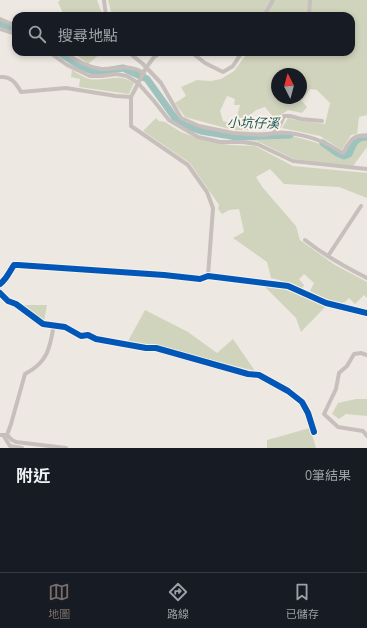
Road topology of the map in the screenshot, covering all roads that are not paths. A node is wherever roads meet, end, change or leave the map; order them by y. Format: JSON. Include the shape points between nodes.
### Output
{"nodes":[{"id":1,"x":104,"y":0,"type":"edge"},
{"id":2,"x":273,"y":0,"type":"edge"},
{"id":3,"x":310,"y":0,"type":"edge"},
{"id":4,"x":106,"y":12,"type":"edge"},
{"id":5,"x":266,"y":12,"type":"edge"},
{"id":6,"x":309,"y":12,"type":"edge"},
{"id":7,"x":0,"y":19,"type":"edge"},
{"id":8,"x":12,"y":24,"type":"edge"},
{"id":9,"x":0,"y":29,"type":"edge"},
{"id":10,"x":12,"y":33,"type":"edge"},
{"id":11,"x":55,"y":56,"type":"edge"},
{"id":12,"x":70,"y":56,"type":"edge"},
{"id":13,"x":133,"y":56,"type":"edge"},
{"id":14,"x":155,"y":56,"type":"edge"},
{"id":15,"x":196,"y":56,"type":"edge"},
{"id":16,"x":239,"y":56,"type":"edge"},
{"id":17,"x":146,"y":68,"type":"junction"},
{"id":18,"x":144,"y":73,"type":"junction"},
{"id":19,"x":0,"y":77,"type":"edge"},
{"id":20,"x":138,"y":83,"type":"junction"},
{"id":21,"x":131,"y":97,"type":"junction"},
{"id":22,"x":322,"y":121,"type":"dead end"},
{"id":23,"x":233,"y":133,"type":"junction"},
{"id":24,"x":274,"y":133,"type":"junction"},
{"id":25,"x":367,"y":136,"type":"edge"},
{"id":26,"x":243,"y":142,"type":"junction"},
{"id":27,"x":367,"y":169,"type":"edge"},
{"id":28,"x":361,"y":206,"type":"dead end"},
{"id":29,"x":305,"y":240,"type":"dead end"},
{"id":30,"x":328,"y":256,"type":"junction"},
{"id":31,"x":208,"y":276,"type":"junction"},
{"id":32,"x":367,"y":278,"type":"edge"},
{"id":33,"x":0,"y":284,"type":"edge"},
{"id":34,"x":0,"y":293,"type":"edge"},
{"id":35,"x":367,"y":313,"type":"edge"},
{"id":36,"x":54,"y":324,"type":"junction"},
{"id":37,"x":367,"y":355,"type":"edge"},
{"id":38,"x":314,"y":432,"type":"dead end"},
{"id":39,"x":3,"y":435,"type":"edge"},
{"id":40,"x":367,"y":436,"type":"edge"},
{"id":41,"x":22,"y":448,"type":"edge"},
{"id":42,"x":66,"y":448,"type":"edge"}],
"edges":[{"from":1,"to":4,"type":"street"},
{"from":2,"to":5,"type":"street"},
{"from":3,"to":6,"type":"street"},
{"from":7,"to":8,"type":"street"},
{"from":9,"to":10,"type":"street"},
{"from":11,"to":20,"type":"street","via":[[90,76],[116,74],[127,76]]},
{"from":12,"to":18,"type":"street","via":[[88,66],[101,69],[135,68]]},
{"from":13,"to":17,"type":"street"},
{"from":14,"to":17,"type":"street"},
{"from":15,"to":16,"type":"street","via":[[223,72],[233,66]]},
{"from":17,"to":18,"type":"street"},
{"from":17,"to":23,"type":"street","via":[[161,83],[181,118],[199,126]]},
{"from":18,"to":20,"type":"street"},
{"from":19,"to":21,"type":"street","via":[[5,76],[14,81],[21,92],[66,88]]},
{"from":20,"to":21,"type":"street"},
{"from":20,"to":26,"type":"street","via":[[169,120],[182,129],[198,137],[220,142]]},
{"from":21,"to":31,"type":"street","via":[[131,126],[188,165],[207,192],[213,208]]},
{"from":22,"to":24,"type":"street","via":[[284,116]]},
{"from":23,"to":24,"type":"street"},
{"from":23,"to":26,"type":"street"},
{"from":24,"to":25,"type":"street","via":[[286,132],[326,143],[343,153],[351,140]]},
{"from":26,"to":27,"type":"street","via":[[257,144],[293,161]]},
{"from":28,"to":30,"type":"street"},
{"from":29,"to":30,"type":"street"},
{"from":30,"to":32,"type":"street"},
{"from":31,"to":33,"type":"street","via":[[200,279],[14,265]]},
{"from":31,"to":35,"type":"street","via":[[288,286],[326,303]]},
{"from":34,"to":36,"type":"street","via":[[43,324]]},
{"from":36,"to":38,"type":"street","via":[[82,336],[156,348],[259,375],[302,402]]},
{"from":36,"to":39,"type":"street","via":[[44,361],[23,379],[11,424]]},
{"from":37,"to":40,"type":"street","via":[[354,354],[339,373],[336,389],[324,414],[338,427],[363,431]]},
{"from":39,"to":41,"type":"street","via":[[10,446]]},
{"from":39,"to":42,"type":"street","via":[[16,442]]}]}
